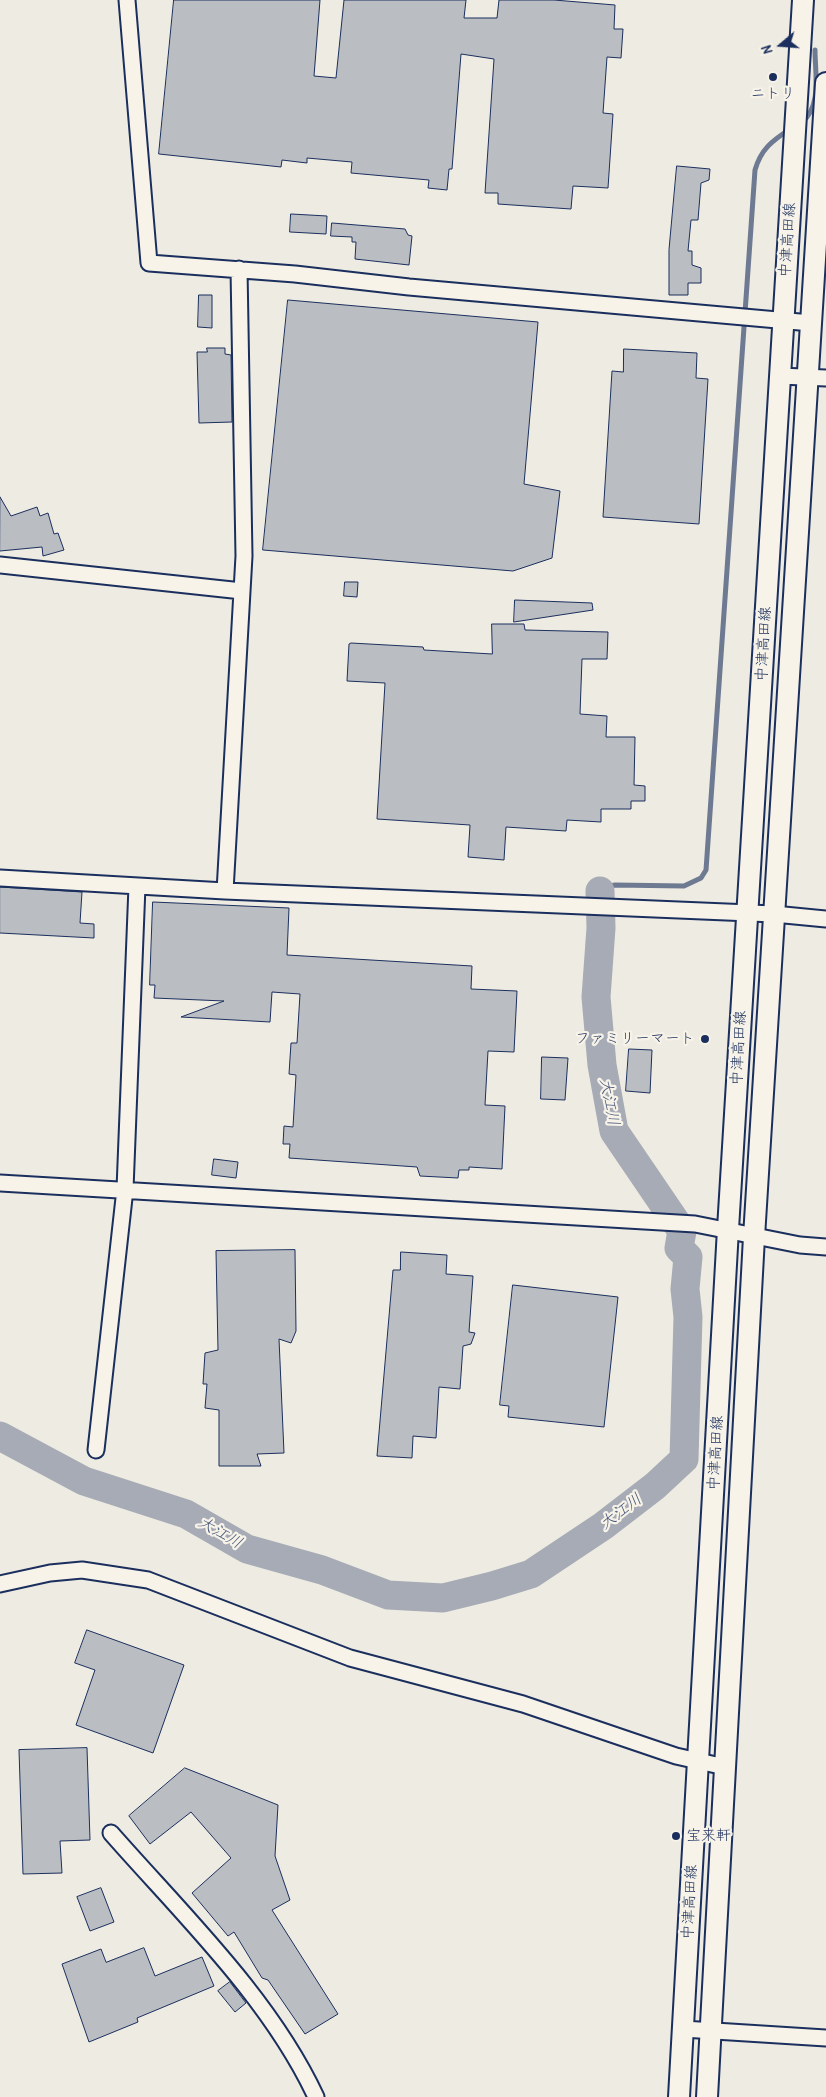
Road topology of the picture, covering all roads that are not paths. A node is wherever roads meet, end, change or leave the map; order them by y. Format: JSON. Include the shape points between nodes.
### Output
{"nodes":[{"id":1,"x":128,"y":0,"type":"edge"},
{"id":2,"x":803,"y":0,"type":"edge"},
{"id":3,"x":826,"y":83,"type":"edge"},
{"id":4,"x":238,"y":269,"type":"junction"},
{"id":5,"x":783,"y":321,"type":"junction"},
{"id":6,"x":811,"y":323,"type":"junction"},
{"id":7,"x":780,"y":376,"type":"junction"},
{"id":8,"x":817,"y":377,"type":"edge"},
{"id":9,"x":0,"y":565,"type":"edge"},
{"id":10,"x":242,"y":591,"type":"junction"},
{"id":11,"x":0,"y":878,"type":"edge"},
{"id":12,"x":137,"y":886,"type":"junction"},
{"id":13,"x":225,"y":891,"type":"junction"},
{"id":14,"x":748,"y":913,"type":"junction"},
{"id":15,"x":774,"y":914,"type":"junction"},
{"id":16,"x":826,"y":919,"type":"edge"},
{"id":17,"x":0,"y":1184,"type":"edge"},
{"id":18,"x":125,"y":1189,"type":"junction"},
{"id":19,"x":728,"y":1229,"type":"junction"},
{"id":20,"x":754,"y":1237,"type":"junction"},
{"id":21,"x":826,"y":1247,"type":"edge"},
{"id":22,"x":96,"y":1450,"type":"dead end"},
{"id":23,"x":0,"y":1584,"type":"edge"},
{"id":24,"x":698,"y":1762,"type":"junction"},
{"id":25,"x":725,"y":1767,"type":"junction"},
{"id":26,"x":111,"y":1833,"type":"dead end"},
{"id":27,"x":683,"y":2029,"type":"junction"},
{"id":28,"x":711,"y":2031,"type":"junction"},
{"id":29,"x":826,"y":2038,"type":"edge"},
{"id":30,"x":316,"y":2097,"type":"edge"},
{"id":31,"x":679,"y":2097,"type":"edge"},
{"id":32,"x":707,"y":2097,"type":"edge"}],
"edges":[{"from":1,"to":4,"type":"street","via":[[149,263]]},
{"from":2,"to":5,"type":"main road","name":"中津高田線"},
{"from":3,"to":6,"type":"main road","name":"中津高田線"},
{"from":4,"to":5,"type":"street"},
{"from":4,"to":10,"type":"street"},
{"from":5,"to":6,"type":"street"},
{"from":5,"to":7,"type":"main road","name":"中津高田線"},
{"from":6,"to":8,"type":"main road","name":"中津高田線"},
{"from":7,"to":8,"type":"street"},
{"from":7,"to":14,"type":"main road","name":"中津高田線"},
{"from":8,"to":15,"type":"main road","name":"中津高田線"},
{"from":9,"to":10,"type":"street"},
{"from":10,"to":13,"type":"street"},
{"from":11,"to":12,"type":"street"},
{"from":12,"to":13,"type":"street"},
{"from":12,"to":18,"type":"street"},
{"from":13,"to":14,"type":"street"},
{"from":14,"to":15,"type":"street"},
{"from":14,"to":19,"type":"main road","name":"中津高田線"},
{"from":15,"to":16,"type":"street"},
{"from":15,"to":20,"type":"main road","name":"中津高田線"},
{"from":17,"to":18,"type":"street"},
{"from":18,"to":19,"type":"street","via":[[695,1224]]},
{"from":18,"to":22,"type":"street"},
{"from":19,"to":20,"type":"street"},
{"from":19,"to":24,"type":"main road","name":"中津高田線"},
{"from":20,"to":21,"type":"street","via":[[800,1246]]},
{"from":20,"to":25,"type":"main road","name":"中津高田線"},
{"from":23,"to":24,"type":"street","via":[[82,1570],[148,1580],[350,1658],[555,1714]]},
{"from":24,"to":25,"type":"street"},
{"from":24,"to":27,"type":"main road","name":"中津高田線"},
{"from":25,"to":28,"type":"main road","name":"中津高田線"},
{"from":26,"to":30,"type":"street","via":[[233,1972],[278,2030]]},
{"from":27,"to":28,"type":"street"},
{"from":27,"to":31,"type":"main road","name":"中津高田線"},
{"from":28,"to":29,"type":"street"},
{"from":28,"to":32,"type":"main road","name":"中津高田線"}]}
